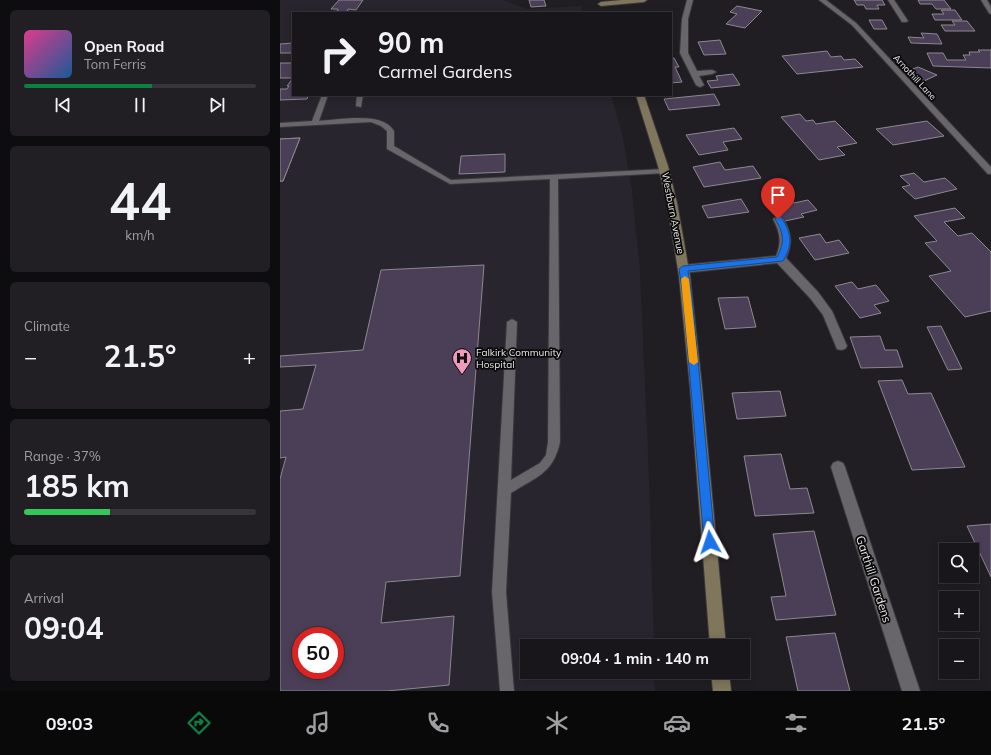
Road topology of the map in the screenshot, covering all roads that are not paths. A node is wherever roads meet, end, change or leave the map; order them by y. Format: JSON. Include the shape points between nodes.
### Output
{"nodes":[{"id":1,"x":644,"y":0,"type":"edge"},
{"id":2,"x":690,"y":0,"type":"edge"},
{"id":3,"x":822,"y":0,"type":"edge"},
{"id":4,"x":892,"y":0,"type":"edge"},
{"id":5,"x":984,"y":0,"type":"edge"},
{"id":6,"x":600,"y":2,"type":"edge"},
{"id":7,"x":605,"y":12,"type":"edge"},
{"id":8,"x":991,"y":12,"type":"edge"},
{"id":9,"x":904,"y":21,"type":"dead end"},
{"id":10,"x":712,"y":72,"type":"dead end"},
{"id":11,"x":694,"y":74,"type":"junction"},
{"id":12,"x":700,"y":84,"type":"dead end"},
{"id":13,"x":325,"y":96,"type":"edge"},
{"id":14,"x":360,"y":96,"type":"edge"},
{"id":15,"x":640,"y":96,"type":"edge"},
{"id":16,"x":358,"y":106,"type":"dead end"},
{"id":17,"x":315,"y":123,"type":"junction"},
{"id":18,"x":280,"y":125,"type":"edge"},
{"id":19,"x":665,"y":171,"type":"junction"},
{"id":20,"x":991,"y":172,"type":"edge"},
{"id":21,"x":554,"y":177,"type":"junction"},
{"id":22,"x":778,"y":219,"type":"dead end"},
{"id":23,"x":780,"y":260,"type":"junction"},
{"id":24,"x":683,"y":269,"type":"junction"},
{"id":25,"x":512,"y":322,"type":"dead end"},
{"id":26,"x":841,"y":346,"type":"dead end"},
{"id":27,"x":838,"y":466,"type":"dead end"},
{"id":28,"x":505,"y":490,"type":"junction"},
{"id":29,"x":717,"y":639,"type":"edge"},
{"id":30,"x":721,"y":679,"type":"edge"},
{"id":31,"x":507,"y":691,"type":"edge"},
{"id":32,"x":722,"y":691,"type":"edge"},
{"id":33,"x":911,"y":691,"type":"edge"}],
"edges":[{"from":1,"to":6,"type":"main road"},
{"from":2,"to":11,"type":"street","via":[[684,19],[684,53]]},
{"from":3,"to":20,"type":"lane","name":"Arnothill Lane","via":[[854,24]]},
{"from":4,"to":9,"type":"street"},
{"from":5,"to":8,"type":"lane"},
{"from":6,"to":7,"type":"main road"},
{"from":10,"to":11,"type":"street"},
{"from":11,"to":12,"type":"street"},
{"from":13,"to":17,"type":"lane"},
{"from":14,"to":16,"type":"lane"},
{"from":15,"to":19,"type":"main road","name":"Westburn Avenue"},
{"from":17,"to":18,"type":"lane"},
{"from":17,"to":21,"type":"lane","via":[[371,120],[383,124],[391,133],[390,147],[450,182]]},
{"from":19,"to":21,"type":"lane"},
{"from":19,"to":24,"type":"main road","name":"Westburn Avenue"},
{"from":21,"to":28,"type":"lane","via":[[554,442],[551,456],[544,466]]},
{"from":22,"to":23,"type":"street","via":[[785,230],[786,242]]},
{"from":23,"to":24,"type":"street"},
{"from":23,"to":26,"type":"street","via":[[814,295],[828,314]]},
{"from":24,"to":29,"type":"main road","name":"Westburn Avenue","via":[[688,296]]},
{"from":25,"to":28,"type":"lane"},
{"from":27,"to":33,"type":"street","name":"Garthill Gardens"},
{"from":28,"to":31,"type":"lane","via":[[498,592]]},
{"from":30,"to":32,"type":"main road"}]}
